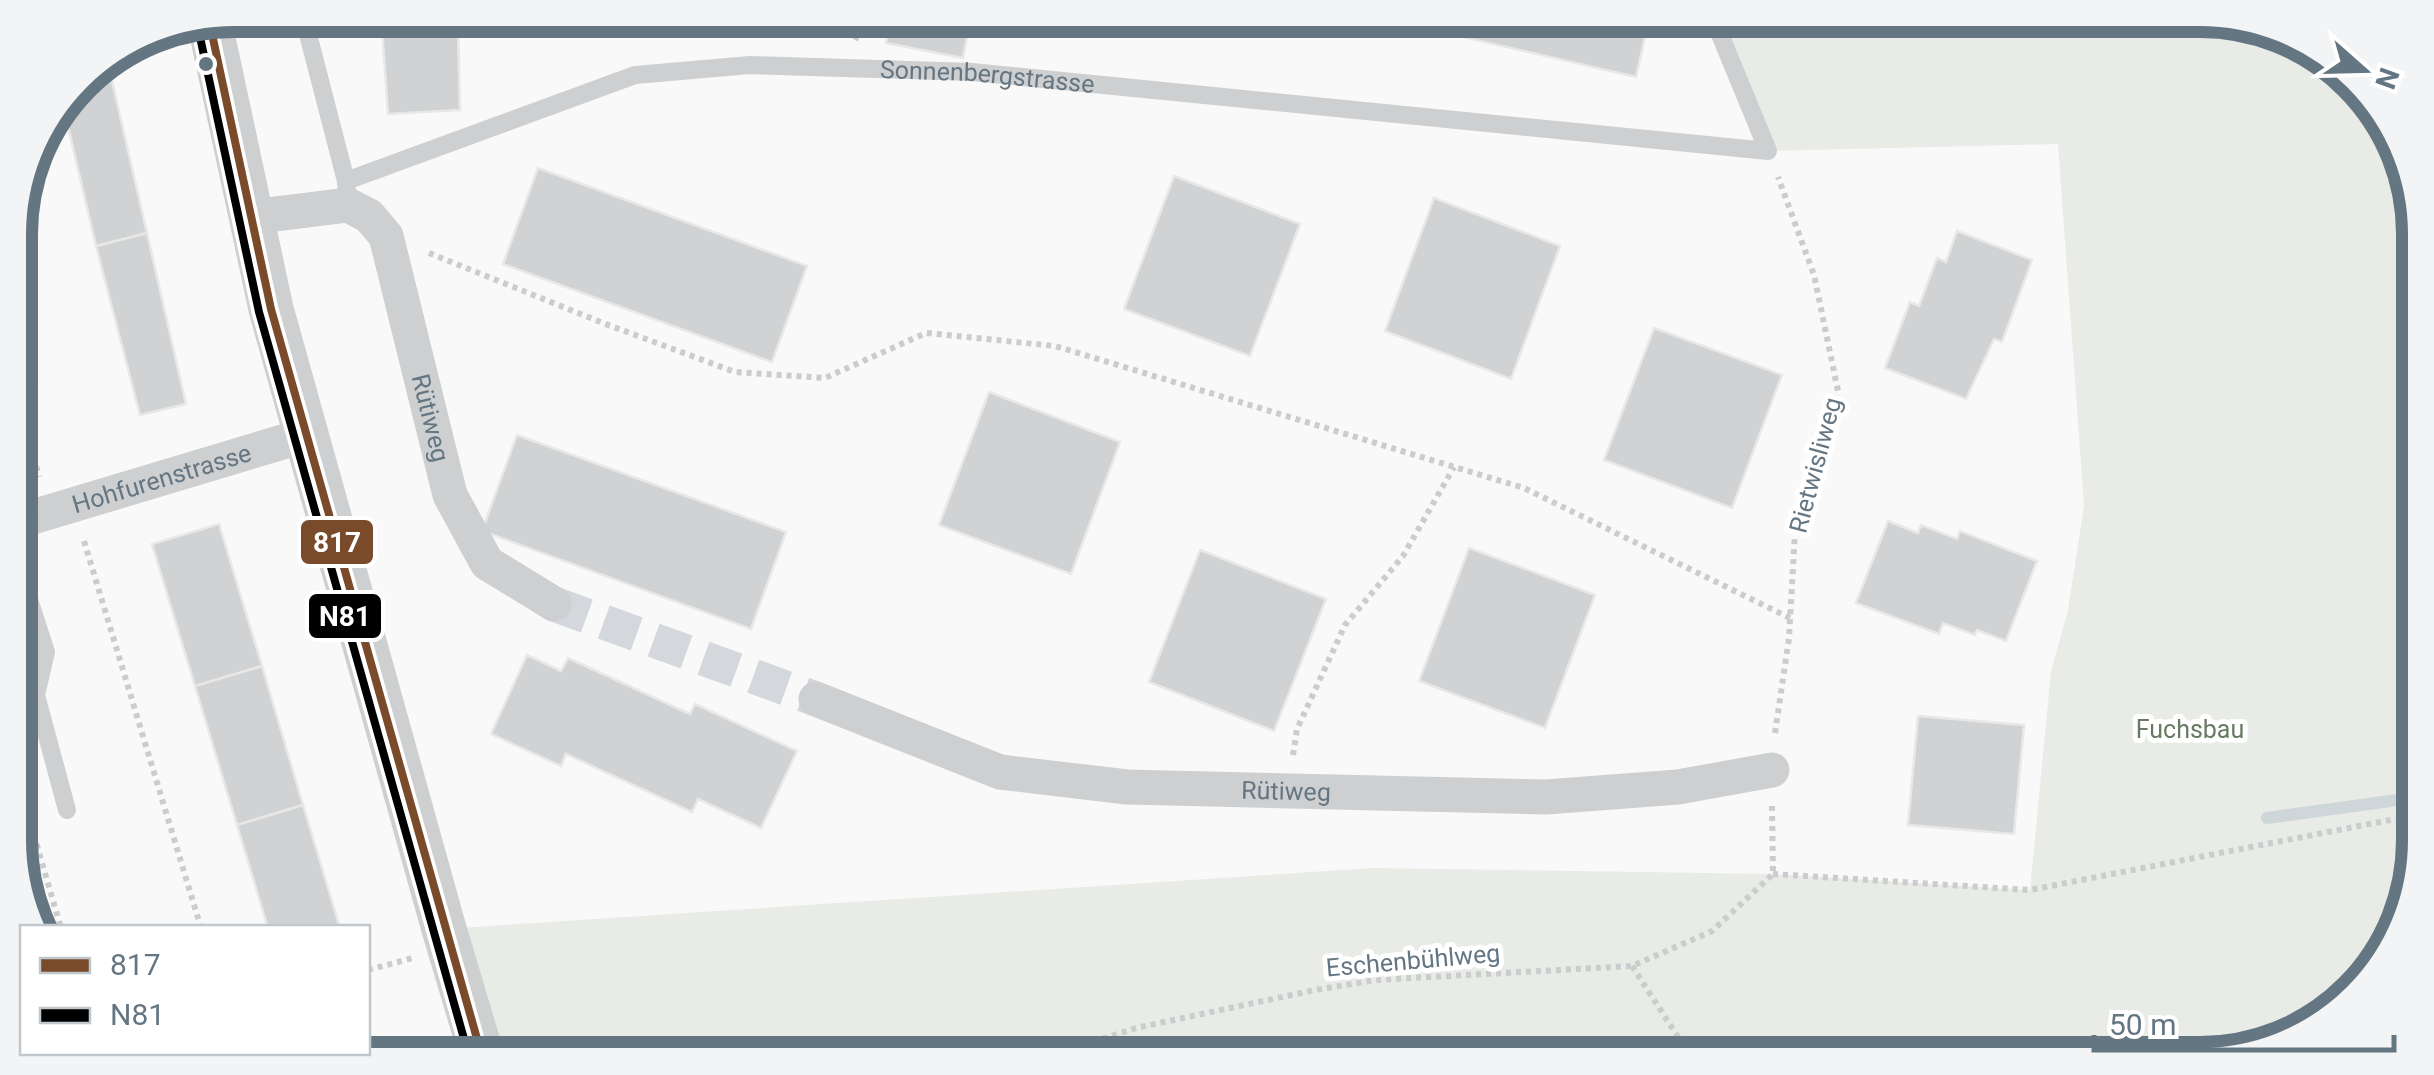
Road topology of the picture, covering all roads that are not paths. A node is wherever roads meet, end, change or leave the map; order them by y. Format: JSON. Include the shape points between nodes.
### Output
{"nodes":[{"id":1,"x":1719,"y":32,"type":"edge"},
{"id":2,"x":307,"y":33,"type":"edge"},
{"id":3,"x":213,"y":34,"type":"edge"},
{"id":4,"x":347,"y":193,"type":"junction"},
{"id":5,"x":252,"y":217,"type":"junction"},
{"id":6,"x":306,"y":435,"type":"junction"},
{"id":7,"x":47,"y":519,"type":"edge"},
{"id":8,"x":554,"y":604,"type":"tunnel mouth"},
{"id":9,"x":32,"y":609,"type":"edge"},
{"id":10,"x":816,"y":699,"type":"tunnel mouth"},
{"id":11,"x":1772,"y":770,"type":"road end"},
{"id":12,"x":67,"y":810,"type":"dead end"},
{"id":13,"x":479,"y":1042,"type":"edge"}],
"edges":[{"from":1,"to":4,"type":"lane","name":"Sonnenbergstrasse","via":[[1768,150],[972,72],[750,65],[635,75]]},
{"from":2,"to":4,"type":"lane"},
{"from":3,"to":5,"type":"street"},
{"from":4,"to":5,"type":"street","name":"Sonnenbergstrasse"},
{"from":4,"to":8,"type":"street","name":"Rütiweg","via":[[386,236],[450,495],[487,563]]},
{"from":5,"to":6,"type":"street"},
{"from":6,"to":7,"type":"street","name":"Hohfurenstrasse"},
{"from":6,"to":13,"type":"street"},
{"from":9,"to":12,"type":"lane","via":[[46,652],[36,695]]},
{"from":10,"to":11,"type":"street","name":"Rütiweg","via":[[1000,772],[1127,788],[1546,798],[1678,787]]}]}
